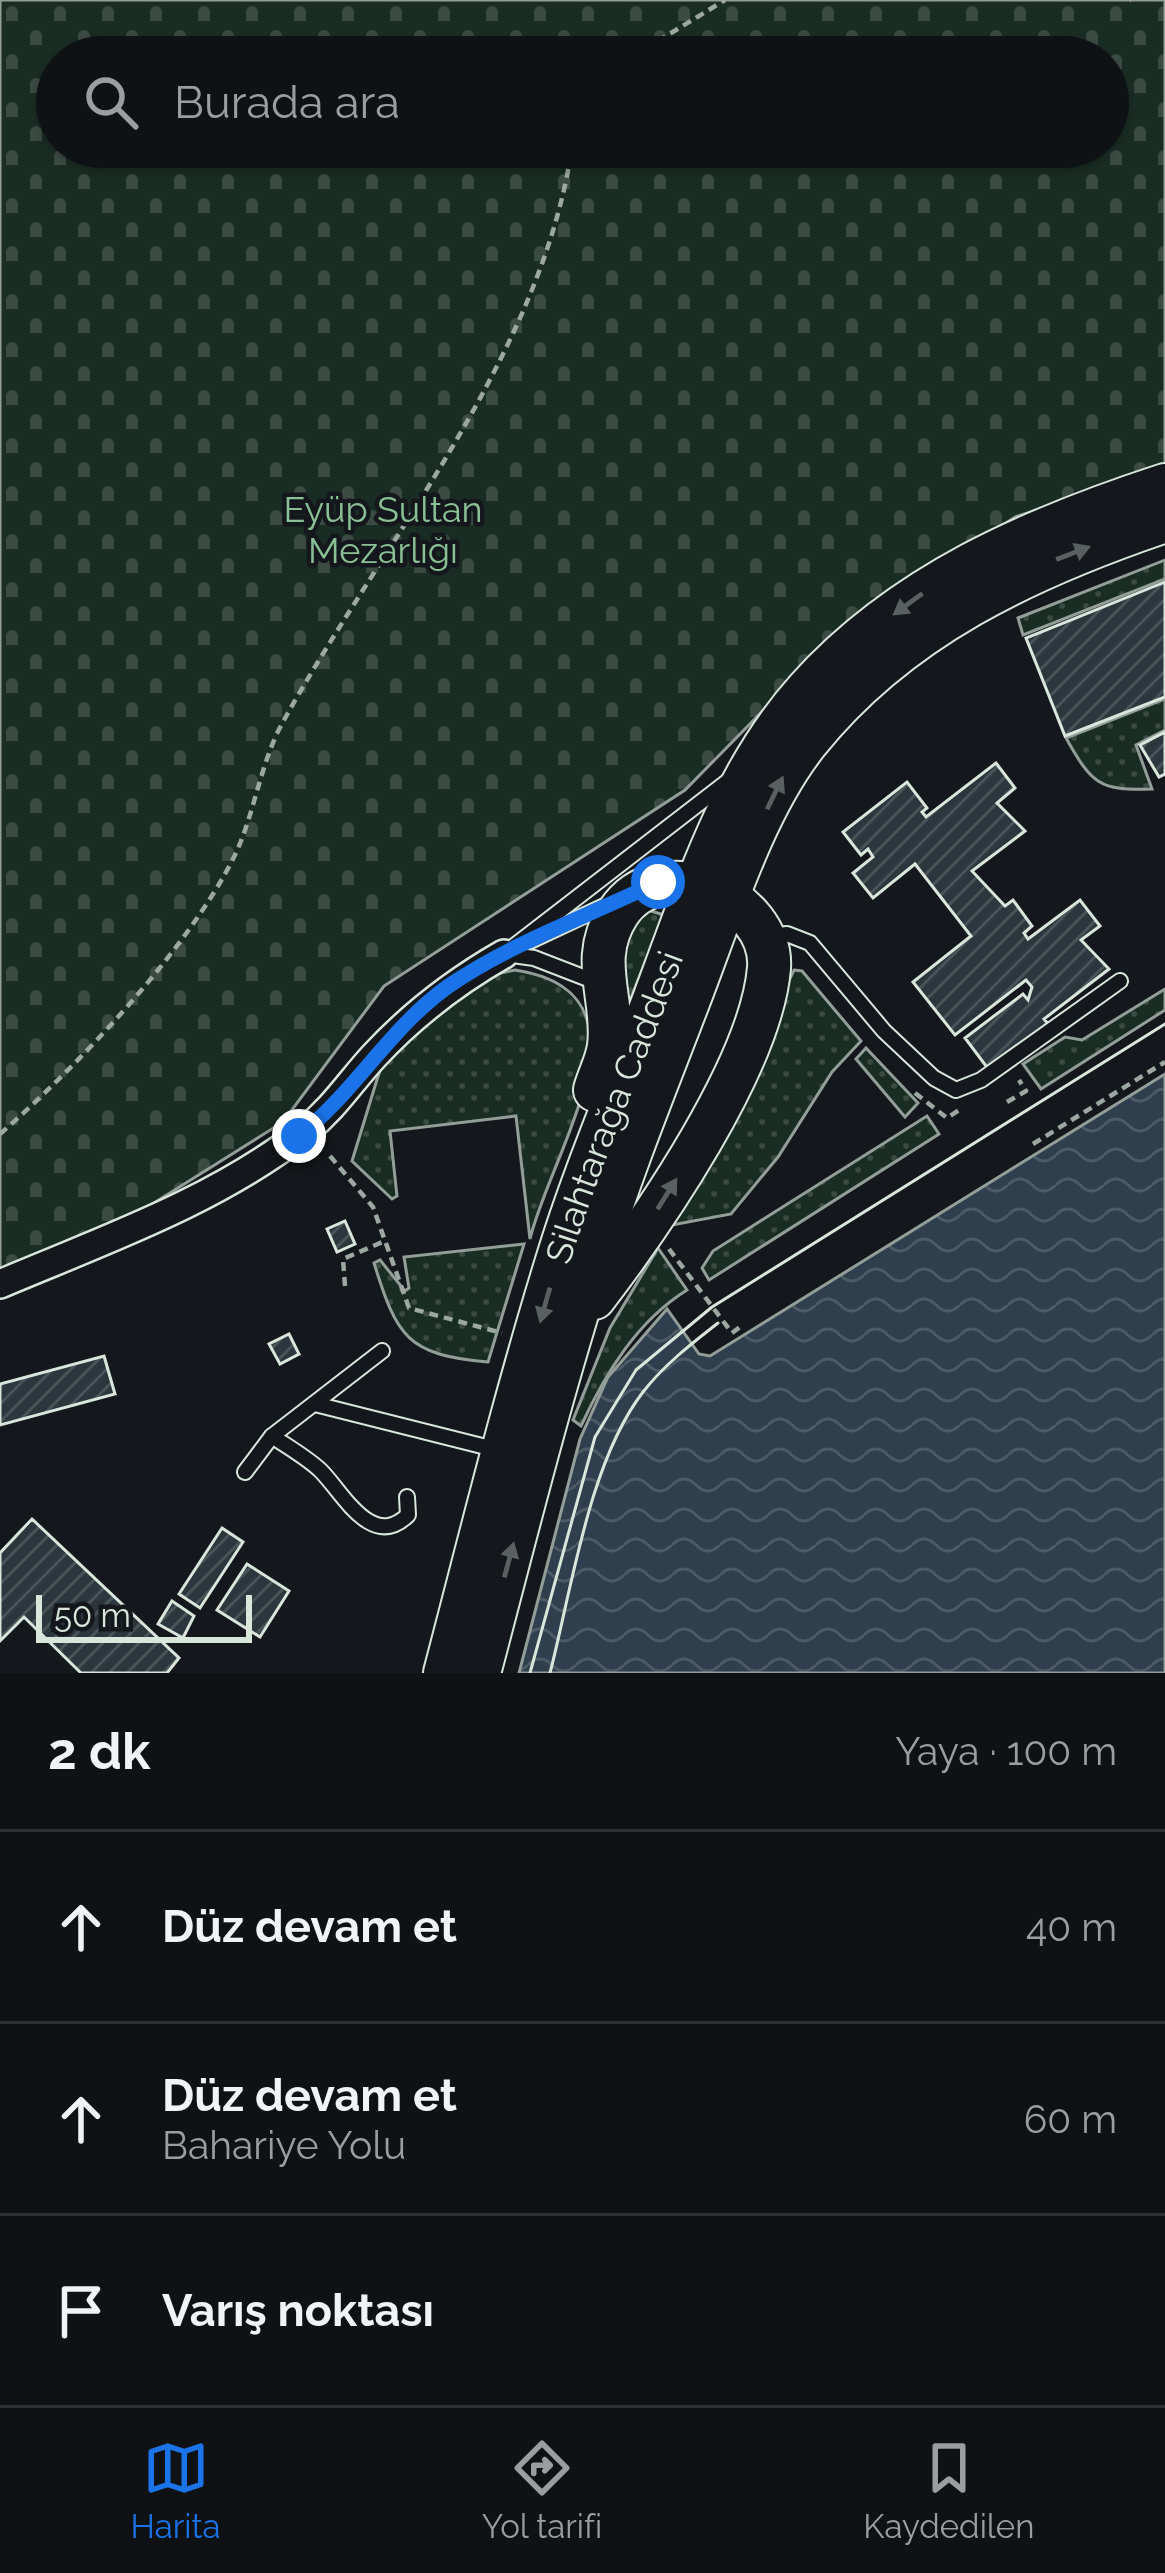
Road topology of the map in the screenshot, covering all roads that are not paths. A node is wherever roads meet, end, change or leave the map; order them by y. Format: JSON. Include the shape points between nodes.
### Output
{"nodes":[{"id":1,"x":1165,"y":485,"type":"edge"},
{"id":2,"x":1165,"y":521,"type":"edge"},
{"id":3,"x":749,"y":769,"type":"junction"},
{"id":4,"x":713,"y":893,"type":"junction"},
{"id":5,"x":630,"y":898,"type":"junction"},
{"id":6,"x":767,"y":937,"type":"junction"},
{"id":7,"x":504,"y":954,"type":"junction"},
{"id":8,"x":1120,"y":982,"type":"dead end"},
{"id":9,"x":601,"y":985,"type":"junction"},
{"id":10,"x":581,"y":1193,"type":"junction"},
{"id":11,"x":0,"y":1284,"type":"edge"},
{"id":12,"x":574,"y":1323,"type":"junction"},
{"id":13,"x":382,"y":1351,"type":"dead end"},
{"id":14,"x":315,"y":1405,"type":"junction"},
{"id":15,"x":272,"y":1436,"type":"junction"},
{"id":16,"x":503,"y":1452,"type":"junction"},
{"id":17,"x":245,"y":1472,"type":"dead end"},
{"id":18,"x":407,"y":1497,"type":"dead end"},
{"id":19,"x":445,"y":1673,"type":"edge"},
{"id":20,"x":479,"y":1673,"type":"edge"}],
"edges":[{"from":1,"to":3,"type":"main road","name":"Silahtarağa Caddesi","one_way":true,"via":[[1030,533],[944,578],[835,661]]},
{"from":4,"to":2,"type":"main road","name":"Silahtarağa Caddesi","one_way":true,"via":[[807,742],[858,686],[1020,576]]},
{"from":3,"to":4,"type":"main road","name":"Silahtarağa Caddesi"},
{"from":3,"to":7,"type":"lane"},
{"from":4,"to":5,"type":"main road","via":[[658,882]]},
{"from":4,"to":6,"type":"main road","via":[[750,913]]},
{"from":4,"to":10,"type":"main road","name":"Silahtarağa Caddesi"},
{"from":4,"to":12,"type":"main road","name":"Silahtarağa Caddesi"},
{"from":5,"to":7,"type":"lane","via":[[598,905]]},
{"from":5,"to":9,"type":"main road","via":[[608,935]]},
{"from":6,"to":8,"type":"lane","via":[[810,943],[884,1031],[956,1090]]},
{"from":12,"to":6,"type":"main road","one_way":true,"via":[[709,1121],[756,1023],[769,971]]},
{"from":7,"to":9,"type":"lane"},
{"from":7,"to":11,"type":"street","via":[[447,987],[299,1136],[176,1210]]},
{"from":9,"to":10,"type":"main road","via":[[609,1047],[580,1135]]},
{"from":10,"to":16,"type":"main road","name":"Silahtarağa Caddesi","one_way":true},
{"from":20,"to":12,"type":"main road","name":"Silahtarağa Caddesi","one_way":true},
{"from":13,"to":14,"type":"lane"},
{"from":14,"to":15,"type":"lane"},
{"from":14,"to":16,"type":"lane"},
{"from":15,"to":17,"type":"lane"},
{"from":15,"to":18,"type":"lane","via":[[318,1468],[351,1510],[380,1526],[408,1515]]},
{"from":16,"to":19,"type":"main road","name":"Silahtarağa Caddesi"}]}
